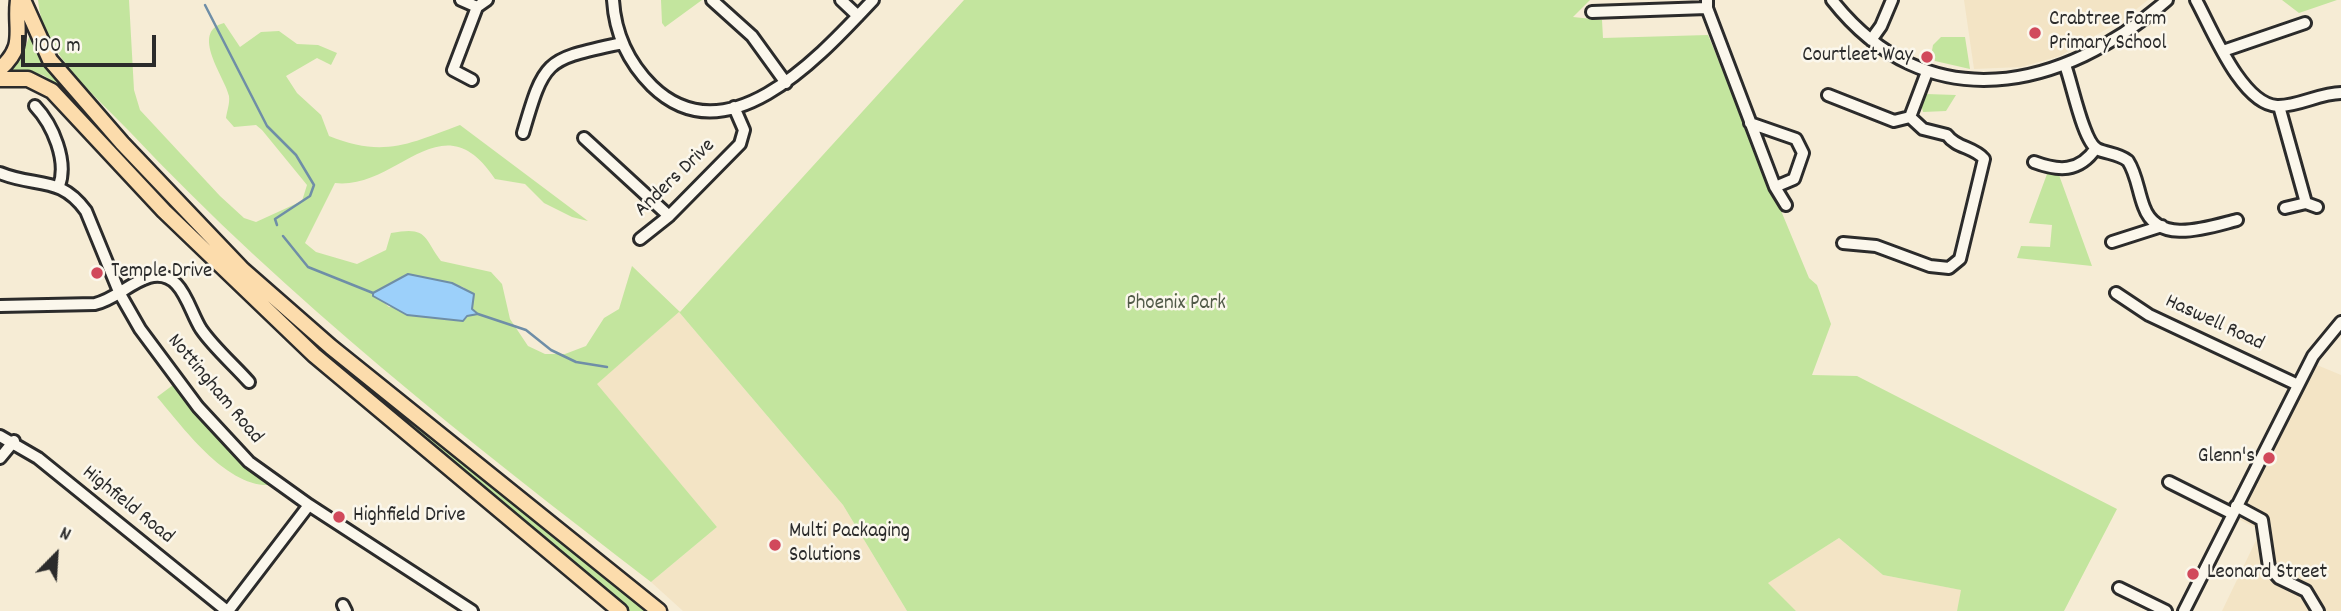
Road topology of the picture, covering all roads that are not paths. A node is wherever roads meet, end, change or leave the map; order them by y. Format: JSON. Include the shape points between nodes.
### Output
{"nodes":[{"id":1,"x":21,"y":0,"type":"edge"},
{"id":2,"x":461,"y":0,"type":"edge"},
{"id":3,"x":487,"y":0,"type":"edge"},
{"id":4,"x":613,"y":0,"type":"edge"},
{"id":5,"x":841,"y":0,"type":"edge"},
{"id":6,"x":873,"y":0,"type":"edge"},
{"id":7,"x":1832,"y":0,"type":"edge"},
{"id":8,"x":1892,"y":0,"type":"edge"},
{"id":9,"x":2167,"y":0,"type":"edge"},
{"id":10,"x":2196,"y":0,"type":"edge"},
{"id":11,"x":1707,"y":4,"type":"edge"},
{"id":12,"x":477,"y":7,"type":"junction"},
{"id":13,"x":715,"y":8,"type":"edge"},
{"id":14,"x":1596,"y":8,"type":"edge"},
{"id":15,"x":858,"y":16,"type":"junction"},
{"id":16,"x":2305,"y":23,"type":"dead end"},
{"id":17,"x":1871,"y":40,"type":"junction"},
{"id":18,"x":622,"y":43,"type":"junction"},
{"id":19,"x":2223,"y":51,"type":"junction"},
{"id":20,"x":2065,"y":65,"type":"junction"},
{"id":21,"x":0,"y":69,"type":"edge"},
{"id":22,"x":1927,"y":72,"type":"junction"},
{"id":23,"x":0,"y":79,"type":"edge"},
{"id":24,"x":472,"y":80,"type":"dead end"},
{"id":25,"x":786,"y":83,"type":"junction"},
{"id":26,"x":2341,"y":93,"type":"edge"},
{"id":27,"x":1828,"y":95,"type":"dead end"},
{"id":28,"x":35,"y":106,"type":"dead end"},
{"id":29,"x":2278,"y":106,"type":"junction"},
{"id":30,"x":734,"y":107,"type":"junction"},
{"id":31,"x":1910,"y":117,"type":"junction"},
{"id":32,"x":1750,"y":122,"type":"junction"},
{"id":33,"x":523,"y":134,"type":"dead end"},
{"id":34,"x":584,"y":138,"type":"dead end"},
{"id":35,"x":2096,"y":148,"type":"junction"},
{"id":36,"x":2034,"y":162,"type":"dead end"},
{"id":37,"x":0,"y":173,"type":"edge"},
{"id":38,"x":59,"y":186,"type":"junction"},
{"id":39,"x":1775,"y":187,"type":"junction"},
{"id":40,"x":1786,"y":205,"type":"dead end"},
{"id":41,"x":2285,"y":208,"type":"dead end"},
{"id":42,"x":669,"y":216,"type":"junction"},
{"id":43,"x":2237,"y":220,"type":"dead end"},
{"id":44,"x":2162,"y":226,"type":"junction"},
{"id":45,"x":640,"y":239,"type":"dead end"},
{"id":46,"x":2112,"y":242,"type":"dead end"},
{"id":47,"x":1843,"y":243,"type":"dead end"},
{"id":48,"x":2116,"y":293,"type":"dead end"},
{"id":49,"x":120,"y":294,"type":"junction"},
{"id":50,"x":0,"y":306,"type":"edge"},
{"id":51,"x":2341,"y":322,"type":"edge"},
{"id":52,"x":249,"y":382,"type":"dead end"},
{"id":53,"x":2298,"y":385,"type":"junction"},
{"id":54,"x":0,"y":436,"type":"edge"},
{"id":55,"x":13,"y":441,"type":"junction"},
{"id":56,"x":0,"y":458,"type":"edge"},
{"id":57,"x":2169,"y":482,"type":"dead end"},
{"id":58,"x":309,"y":505,"type":"junction"},
{"id":59,"x":2234,"y":510,"type":"junction"},
{"id":60,"x":2119,"y":588,"type":"dead end"},
{"id":61,"x":227,"y":611,"type":"edge"},
{"id":62,"x":472,"y":611,"type":"edge"},
{"id":63,"x":620,"y":611,"type":"edge"},
{"id":64,"x":659,"y":611,"type":"edge"},
{"id":65,"x":2166,"y":611,"type":"edge"},
{"id":66,"x":2184,"y":611,"type":"edge"},
{"id":67,"x":2318,"y":611,"type":"edge"}],
"edges":[{"from":1,"to":21,"type":"highway","via":[[19,41]]},
{"from":1,"to":64,"type":"highway","via":[[50,60],[243,270],[331,347]]},
{"from":2,"to":12,"type":"street"},
{"from":3,"to":12,"type":"street"},
{"from":4,"to":18,"type":"street"},
{"from":5,"to":15,"type":"street"},
{"from":6,"to":15,"type":"street"},
{"from":7,"to":17,"type":"street"},
{"from":8,"to":17,"type":"street"},
{"from":9,"to":20,"type":"street","via":[[2102,46]]},
{"from":10,"to":19,"type":"street"},
{"from":11,"to":14,"type":"street"},
{"from":11,"to":32,"type":"street"},
{"from":12,"to":24,"type":"street","via":[[453,70]]},
{"from":13,"to":25,"type":"street","via":[[764,50]]},
{"from":15,"to":25,"type":"street","via":[[816,60]]},
{"from":16,"to":19,"type":"street"},
{"from":17,"to":22,"type":"street"},
{"from":18,"to":30,"type":"street","via":[[632,63],[664,97],[706,113]]},
{"from":18,"to":33,"type":"street","via":[[553,62],[537,86]]},
{"from":19,"to":29,"type":"street","via":[[2248,89]]},
{"from":20,"to":22,"type":"street","via":[[2004,81]]},
{"from":20,"to":35,"type":"street","via":[[2088,137]]},
{"from":22,"to":31,"type":"street"},
{"from":23,"to":63,"type":"highway","via":[[28,79],[52,91],[164,211],[314,355]]},
{"from":25,"to":30,"type":"street"},
{"from":26,"to":29,"type":"street"},
{"from":27,"to":31,"type":"street","via":[[1894,121]]},
{"from":28,"to":38,"type":"street","via":[[60,153],[63,173]]},
{"from":29,"to":41,"type":"street","via":[[2311,205]]},
{"from":30,"to":42,"type":"street","name":"Anders Drive","via":[[744,130],[740,144]]},
{"from":31,"to":47,"type":"street","via":[[1923,129],[1947,135],[1984,159],[1960,259],[1949,268],[1940,267],[1876,246]]},
{"from":32,"to":39,"type":"street"},
{"from":32,"to":39,"type":"street","via":[[1796,139],[1803,153],[1794,179]]},
{"from":34,"to":42,"type":"street"},
{"from":35,"to":36,"type":"street","via":[[2076,167],[2060,171]]},
{"from":35,"to":44,"type":"street","via":[[2128,161],[2147,214]]},
{"from":37,"to":38,"type":"street"},
{"from":38,"to":49,"type":"street","name":"Nottingham Road","via":[[86,211]]},
{"from":39,"to":40,"type":"street"},
{"from":42,"to":45,"type":"street","name":"Anders Drive"},
{"from":43,"to":44,"type":"street","via":[[2197,230],[2173,231]]},
{"from":44,"to":46,"type":"street"},
{"from":48,"to":53,"type":"street","name":"Haswell Road","via":[[2150,315]]},
{"from":49,"to":50,"type":"street","via":[[95,304]]},
{"from":49,"to":52,"type":"street","via":[[149,277],[164,276],[176,282],[201,328]]},
{"from":49,"to":58,"type":"street","name":"Nottingham Road","via":[[140,329],[207,417],[249,462]]},
{"from":51,"to":53,"type":"street","via":[[2313,356]]},
{"from":53,"to":59,"type":"street"},
{"from":54,"to":55,"type":"street","name":"Highfield Road"},
{"from":55,"to":56,"type":"street"},
{"from":55,"to":61,"type":"street","name":"Highfield Road"},
{"from":57,"to":59,"type":"street"},
{"from":58,"to":61,"type":"street"},
{"from":58,"to":62,"type":"street","name":"Nottingham Road"},
{"from":59,"to":66,"type":"street"},
{"from":59,"to":67,"type":"street","via":[[2262,520],[2269,567],[2279,578],[2306,591]]},
{"from":60,"to":65,"type":"street"}]}
